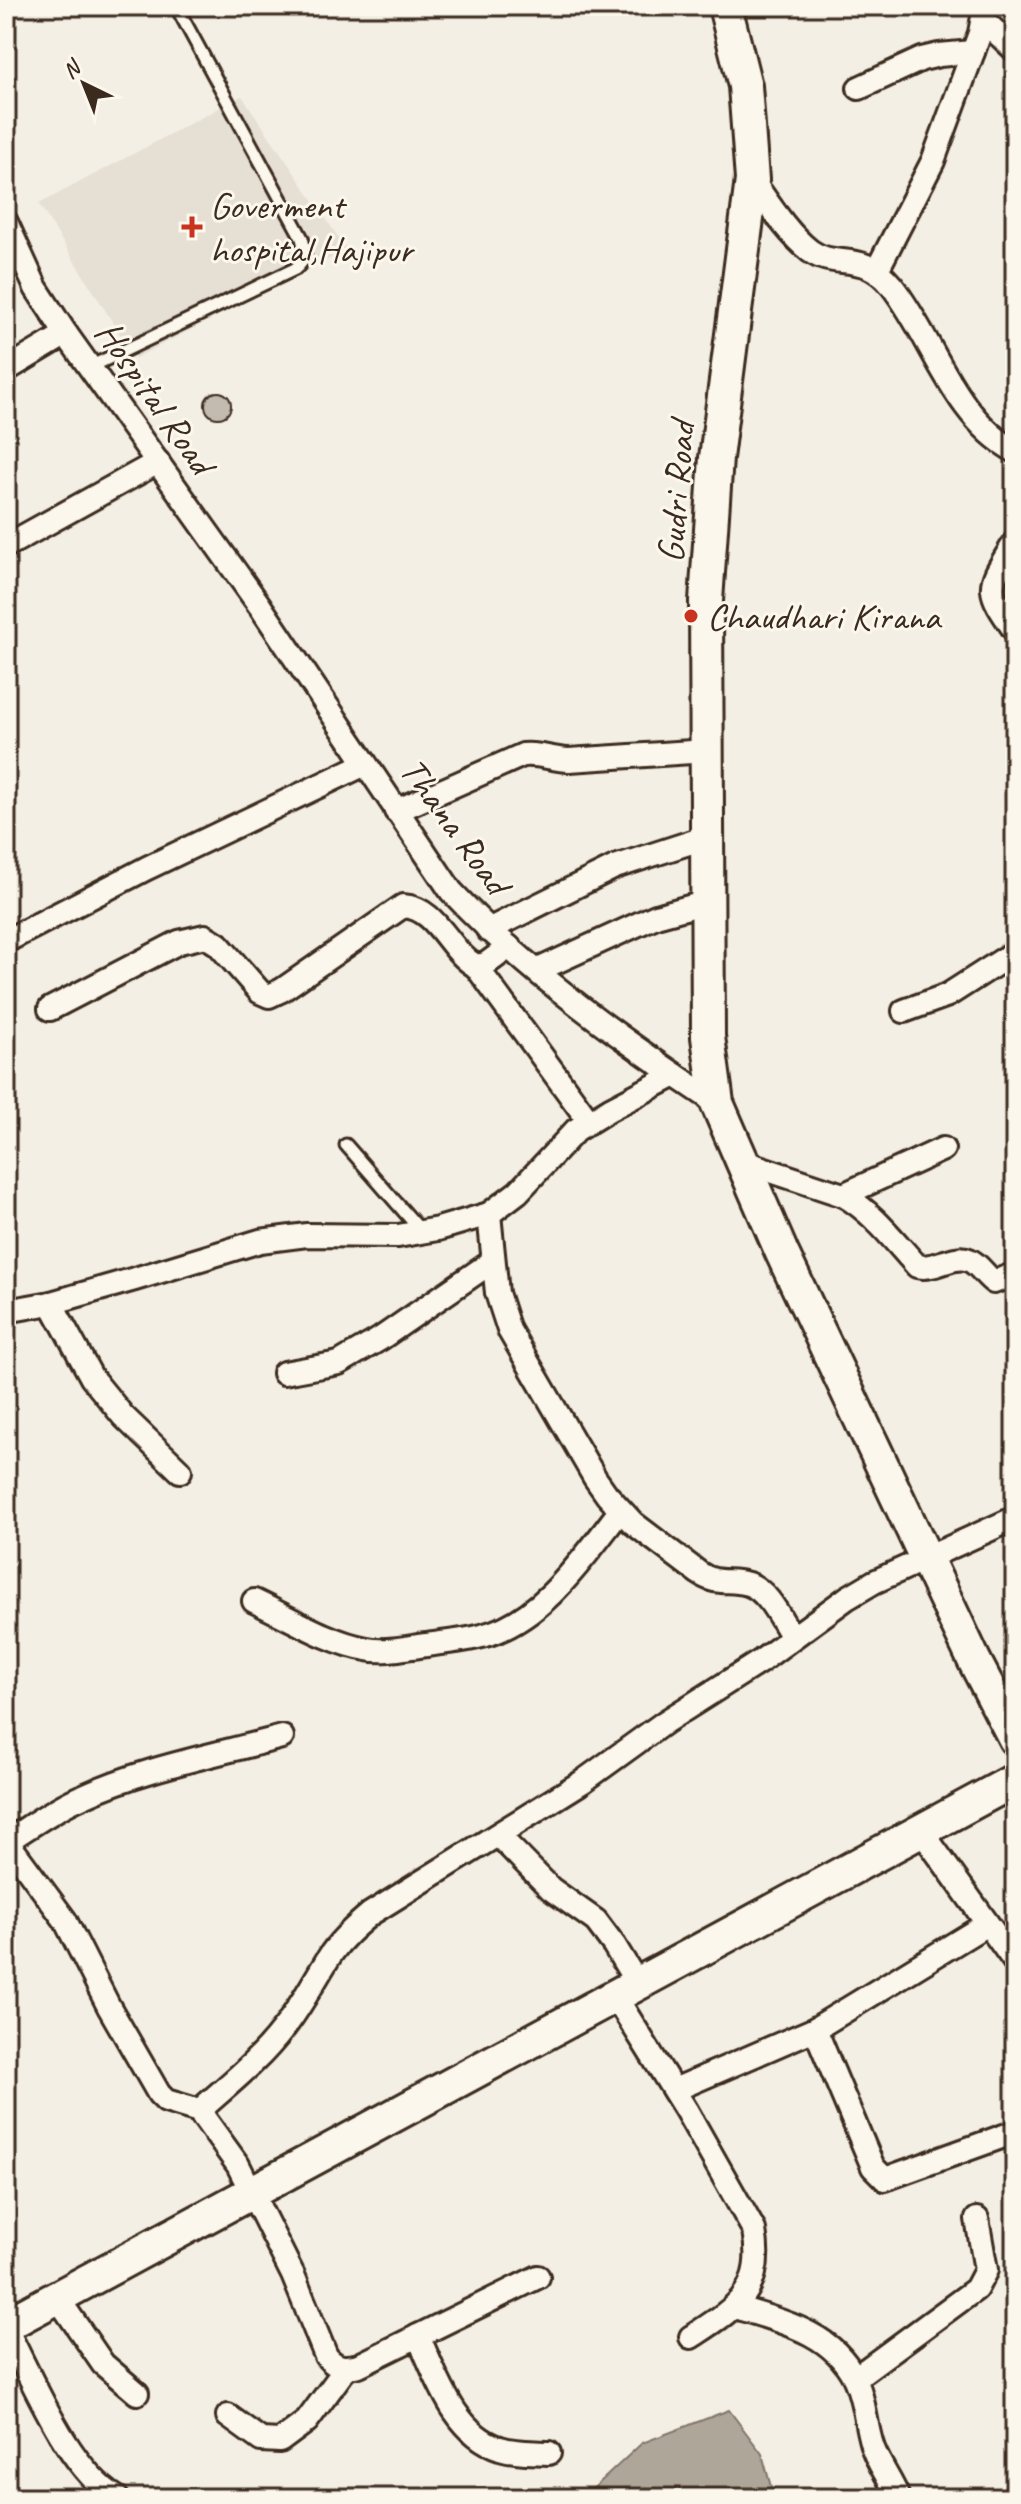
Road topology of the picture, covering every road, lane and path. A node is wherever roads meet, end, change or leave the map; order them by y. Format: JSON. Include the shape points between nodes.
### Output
{"nodes":[{"id":1,"x":176,"y":6,"type":"edge"},
{"id":2,"x":725,"y":6,"type":"edge"},
{"id":3,"x":984,"y":13,"type":"edge"},
{"id":4,"x":1015,"y":50,"type":"edge"},
{"id":5,"x":973,"y":52,"type":"junction"},
{"id":6,"x":859,"y":88,"type":"dead end"},
{"id":7,"x":752,"y":180,"type":"junction"},
{"id":8,"x":6,"y":222,"type":"edge"},
{"id":9,"x":877,"y":270,"type":"junction"},
{"id":10,"x":66,"y":334,"type":"junction"},
{"id":11,"x":90,"y":367,"type":"junction"},
{"id":12,"x":6,"y":370,"type":"edge"},
{"id":13,"x":1015,"y":451,"type":"edge"},
{"id":14,"x":158,"y":462,"type":"junction"},
{"id":15,"x":1015,"y":542,"type":"edge"},
{"id":16,"x":6,"y":546,"type":"edge"},
{"id":17,"x":260,"y":606,"type":"joint"},
{"id":18,"x":1015,"y":631,"type":"edge"},
{"id":19,"x":707,"y":751,"type":"junction"},
{"id":20,"x":365,"y":764,"type":"junction"},
{"id":21,"x":396,"y":811,"type":"junction"},
{"id":22,"x":707,"y":837,"type":"junction"},
{"id":23,"x":707,"y":902,"type":"junction"},
{"id":24,"x":488,"y":930,"type":"junction"},
{"id":25,"x":6,"y":941,"type":"edge"},
{"id":26,"x":509,"y":947,"type":"junction"},
{"id":27,"x":1015,"y":952,"type":"edge"},
{"id":28,"x":476,"y":966,"type":"junction"},
{"id":29,"x":538,"y":970,"type":"junction"},
{"id":30,"x":50,"y":1009,"type":"dead end"},
{"id":31,"x":904,"y":1011,"type":"dead end"},
{"id":32,"x":675,"y":1075,"type":"junction"},
{"id":33,"x":717,"y":1103,"type":"junction"},
{"id":34,"x":589,"y":1121,"type":"junction"},
{"id":35,"x":346,"y":1145,"type":"dead end"},
{"id":36,"x":943,"y":1149,"type":"dead end"},
{"id":37,"x":744,"y":1162,"type":"junction"},
{"id":38,"x":843,"y":1195,"type":"junction"},
{"id":39,"x":489,"y":1214,"type":"junction"},
{"id":40,"x":421,"y":1232,"type":"junction"},
{"id":41,"x":493,"y":1261,"type":"junction"},
{"id":42,"x":1015,"y":1274,"type":"edge"},
{"id":43,"x":51,"y":1303,"type":"junction"},
{"id":44,"x":6,"y":1311,"type":"edge"},
{"id":45,"x":284,"y":1373,"type":"dead end"},
{"id":46,"x":180,"y":1471,"type":"dead end"},
{"id":47,"x":620,"y":1511,"type":"junction"},
{"id":48,"x":1015,"y":1518,"type":"edge"},
{"id":49,"x":926,"y":1557,"type":"junction"},
{"id":50,"x":254,"y":1601,"type":"dead end"},
{"id":51,"x":792,"y":1637,"type":"junction"},
{"id":52,"x":282,"y":1737,"type":"dead end"},
{"id":53,"x":1015,"y":1739,"type":"edge"},
{"id":54,"x":1015,"y":1780,"type":"edge"},
{"id":55,"x":922,"y":1832,"type":"junction"},
{"id":56,"x":498,"y":1835,"type":"junction"},
{"id":57,"x":6,"y":1840,"type":"edge"},
{"id":58,"x":987,"y":1924,"type":"junction"},
{"id":59,"x":1015,"y":1962,"type":"edge"},
{"id":60,"x":626,"y":1990,"type":"junction"},
{"id":61,"x":815,"y":2029,"type":"junction"},
{"id":62,"x":674,"y":2090,"type":"junction"},
{"id":63,"x":199,"y":2111,"type":"junction"},
{"id":64,"x":1015,"y":2132,"type":"edge"},
{"id":65,"x":252,"y":2193,"type":"junction"},
{"id":66,"x":977,"y":2219,"type":"dead end"},
{"id":67,"x":538,"y":2277,"type":"dead end"},
{"id":68,"x":57,"y":2297,"type":"junction"},
{"id":69,"x":735,"y":2307,"type":"junction"},
{"id":70,"x":6,"y":2327,"type":"edge"},
{"id":71,"x":418,"y":2336,"type":"junction"},
{"id":72,"x":691,"y":2337,"type":"dead end"},
{"id":73,"x":346,"y":2368,"type":"junction"},
{"id":74,"x":855,"y":2378,"type":"junction"},
{"id":75,"x":137,"y":2393,"type":"dead end"},
{"id":76,"x":228,"y":2416,"type":"dead end"},
{"id":77,"x":549,"y":2453,"type":"dead end"},
{"id":78,"x":117,"y":2498,"type":"edge"},
{"id":79,"x":898,"y":2498,"type":"edge"}],
"edges":[{"from":1,"to":11,"type":"lane","via":[[306,253],[295,269]]},
{"from":2,"to":7,"type":"street","name":"Gudri Road","via":[[745,86]]},
{"from":3,"to":4,"type":"street"},
{"from":3,"to":5,"type":"street"},
{"from":5,"to":6,"type":"street","via":[[922,59]]},
{"from":5,"to":9,"type":"street","via":[[933,161]]},
{"from":7,"to":9,"type":"street","via":[[812,253]]},
{"from":7,"to":19,"type":"street","name":"Gudri Road","via":[[716,458],[706,601]]},
{"from":8,"to":10,"type":"street","name":"Hospital Road","via":[[36,288]]},
{"from":9,"to":13,"type":"street","via":[[980,422]]},
{"from":10,"to":11,"type":"street","name":"Hospital Road"},
{"from":10,"to":12,"type":"street"},
{"from":11,"to":14,"type":"street","name":"Hospital Road"},
{"from":14,"to":16,"type":"street"},
{"from":14,"to":17,"type":"street","name":"Hospital Road"},
{"from":15,"to":18,"type":"street","via":[[991,588]]},
{"from":17,"to":20,"type":"street","name":"Thana Road"},
{"from":19,"to":21,"type":"street","via":[[569,760],[523,755]]},
{"from":19,"to":22,"type":"street","name":"Gudri Road"},
{"from":20,"to":21,"type":"street","name":"Thana Road"},
{"from":20,"to":25,"type":"street"},
{"from":21,"to":24,"type":"street","name":"Thana Road","via":[[451,891]]},
{"from":22,"to":23,"type":"street","name":"Gudri Road"},
{"from":22,"to":24,"type":"street","via":[[615,867]]},
{"from":23,"to":29,"type":"street","via":[[656,916]]},
{"from":23,"to":33,"type":"street","name":"Gudri Road","via":[[708,1037]]},
{"from":24,"to":26,"type":"street","name":"Thana Road"},
{"from":26,"to":28,"type":"street"},
{"from":26,"to":29,"type":"street","name":"Thana Road"},
{"from":27,"to":31,"type":"street","via":[[948,995]]},
{"from":28,"to":30,"type":"street","via":[[427,914],[403,906],[269,996],[205,936],[179,942]]},
{"from":28,"to":34,"type":"street"},
{"from":29,"to":32,"type":"street","name":"Thana Road"},
{"from":32,"to":33,"type":"street","name":"Thana Road"},
{"from":32,"to":34,"type":"street"},
{"from":33,"to":37,"type":"street","name":"Gudri Road"},
{"from":34,"to":39,"type":"street"},
{"from":35,"to":40,"type":"lane"},
{"from":36,"to":38,"type":"street"},
{"from":37,"to":38,"type":"street"},
{"from":37,"to":49,"type":"street","name":"Gudri Road"},
{"from":38,"to":42,"type":"street","via":[[870,1214],[917,1266],[925,1269],[963,1258],[994,1282]]},
{"from":39,"to":40,"type":"street"},
{"from":39,"to":41,"type":"street"},
{"from":40,"to":43,"type":"street","via":[[260,1241]]},
{"from":41,"to":45,"type":"street","via":[[339,1363]]},
{"from":41,"to":47,"type":"street","via":[[509,1330],[595,1478]]},
{"from":43,"to":44,"type":"street"},
{"from":43,"to":46,"type":"street","via":[[92,1378]]},
{"from":47,"to":50,"type":"street","via":[[564,1579],[526,1615],[482,1636],[367,1650]]},
{"from":47,"to":51,"type":"street","via":[[710,1581],[757,1588]]},
{"from":48,"to":49,"type":"street"},
{"from":49,"to":51,"type":"street","via":[[860,1590]]},
{"from":49,"to":53,"type":"street","name":"Gudri Road"},
{"from":51,"to":56,"type":"street"},
{"from":52,"to":57,"type":"street","via":[[103,1788]]},
{"from":54,"to":55,"type":"street"},
{"from":55,"to":58,"type":"street"},
{"from":55,"to":60,"type":"street"},
{"from":56,"to":60,"type":"street","via":[[551,1889],[596,1921],[614,1945]]},
{"from":56,"to":63,"type":"street","via":[[370,1914],[346,1935],[265,2051]]},
{"from":57,"to":63,"type":"street","via":[[65,1920],[159,2094]]},
{"from":58,"to":59,"type":"street"},
{"from":58,"to":61,"type":"street"},
{"from":60,"to":62,"type":"street"},
{"from":60,"to":65,"type":"street"},
{"from":61,"to":62,"type":"street"},
{"from":61,"to":64,"type":"street","via":[[873,2167],[885,2179]]},
{"from":62,"to":69,"type":"street","via":[[754,2230],[754,2277]]},
{"from":63,"to":65,"type":"street"},
{"from":65,"to":68,"type":"street"},
{"from":65,"to":73,"type":"street","via":[[326,2356],[334,2366]]},
{"from":66,"to":74,"type":"street","via":[[986,2270],[976,2289]]},
{"from":67,"to":71,"type":"street"},
{"from":68,"to":70,"type":"street"},
{"from":68,"to":75,"type":"street","via":[[103,2364]]},
{"from":69,"to":72,"type":"street"},
{"from":69,"to":74,"type":"street","via":[[812,2334]]},
{"from":70,"to":78,"type":"street","via":[[73,2455]]},
{"from":71,"to":73,"type":"street"},
{"from":71,"to":77,"type":"street","via":[[455,2412],[484,2440],[511,2451]]},
{"from":73,"to":76,"type":"street","via":[[307,2421],[280,2441],[261,2440]]},
{"from":74,"to":79,"type":"street","via":[[872,2445]]}]}
